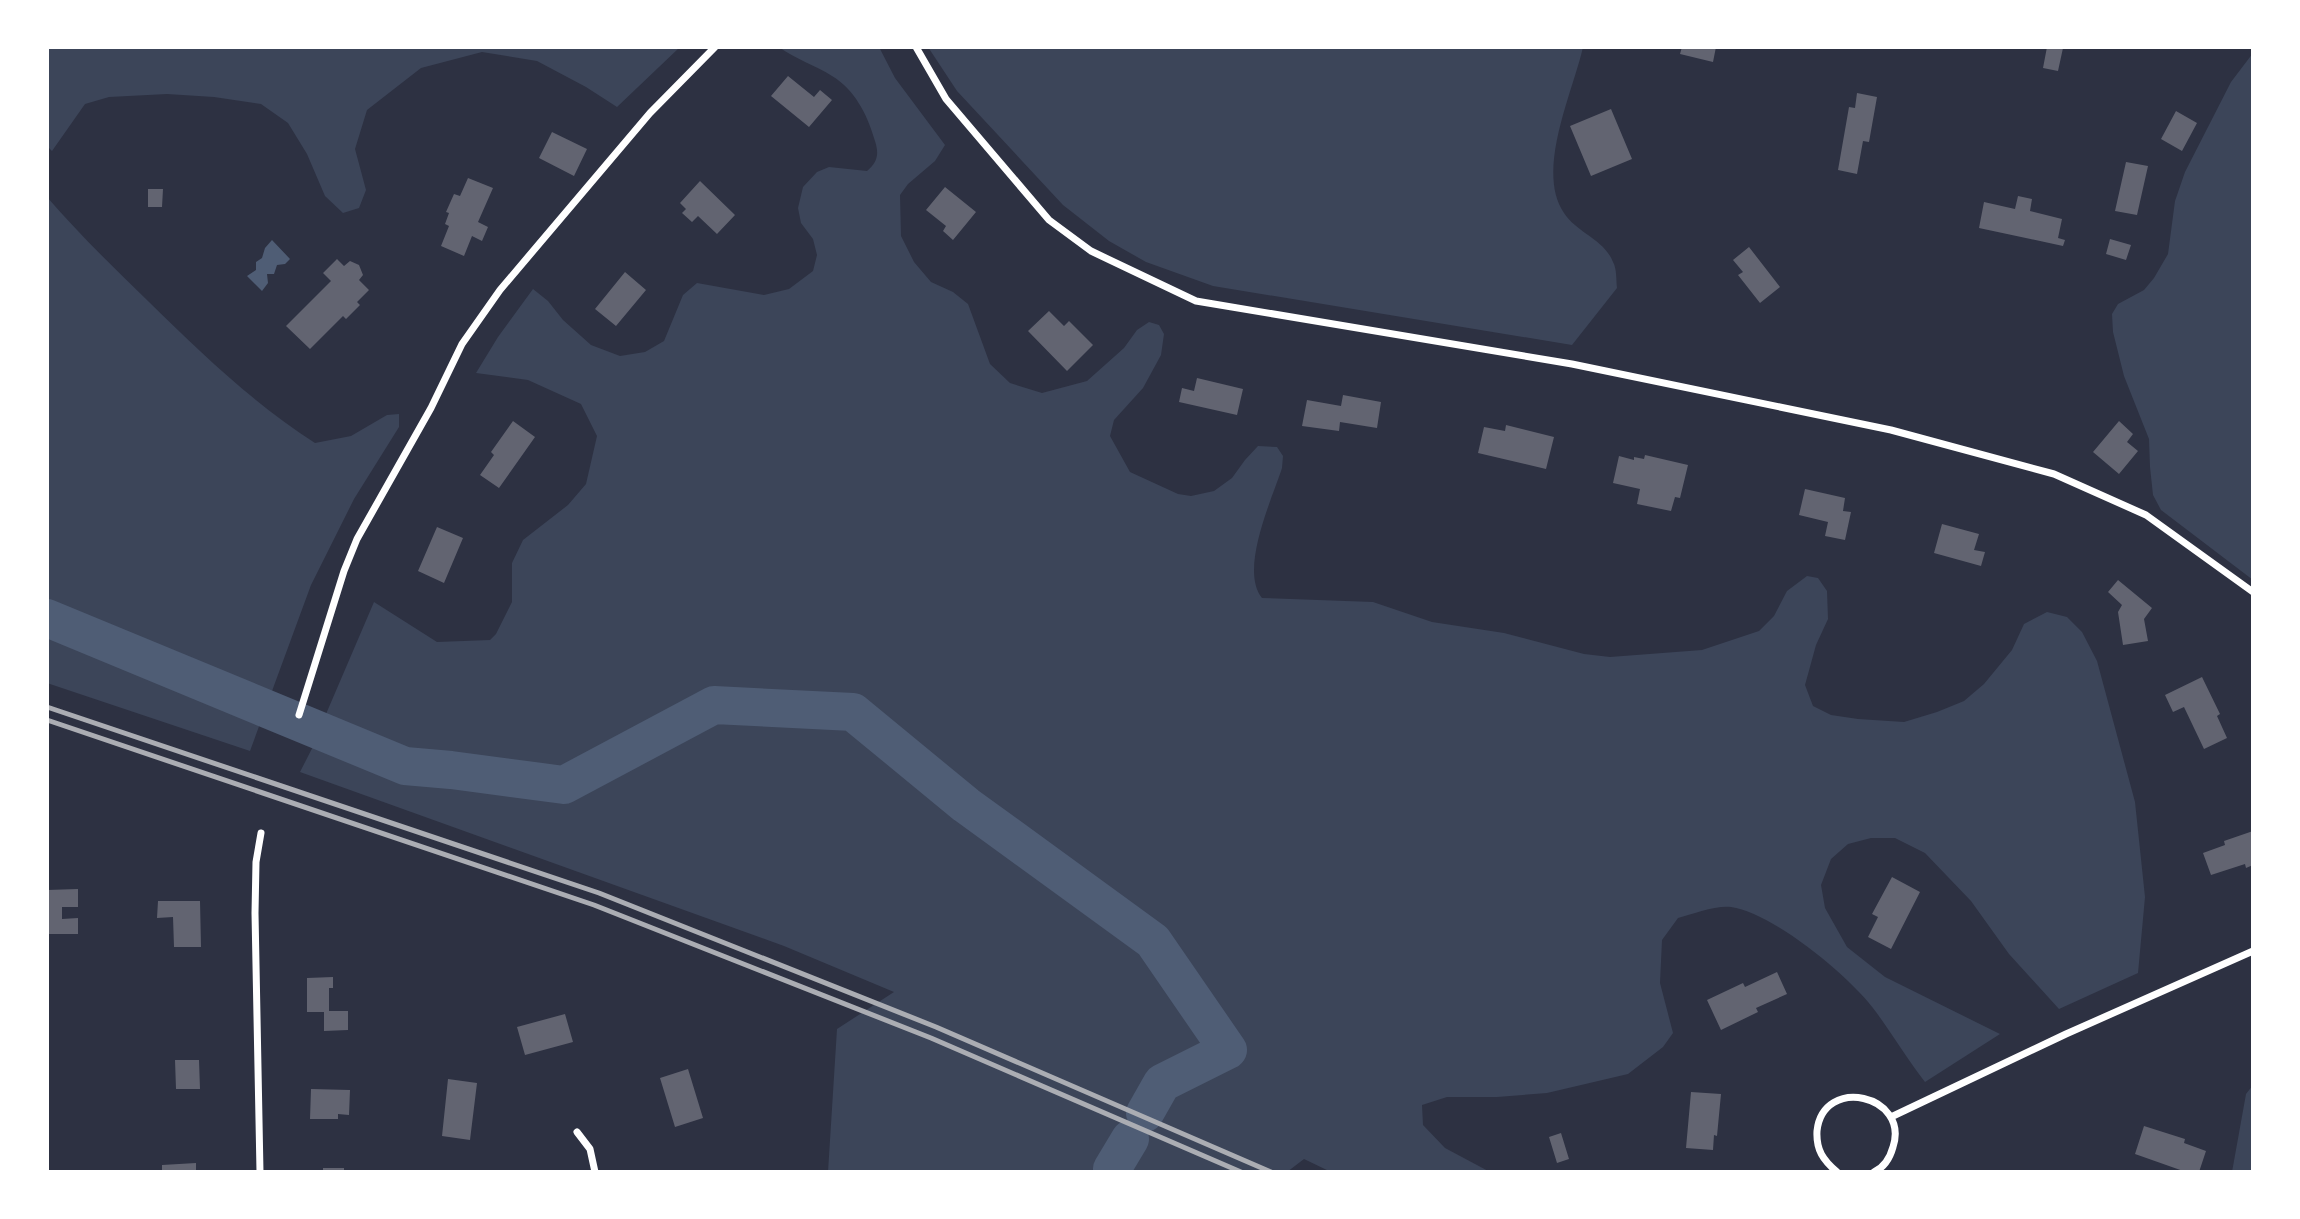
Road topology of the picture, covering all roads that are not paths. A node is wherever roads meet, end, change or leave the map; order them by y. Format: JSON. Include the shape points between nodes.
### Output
{"nodes":[{"id":1,"x":715,"y":47,"type":"edge"},
{"id":2,"x":916,"y":47,"type":"edge"},
{"id":3,"x":2253,"y":592,"type":"edge"},
{"id":4,"x":299,"y":715,"type":"dead end"},
{"id":5,"x":261,"y":833,"type":"dead end"},
{"id":6,"x":2253,"y":951,"type":"edge"},
{"id":7,"x":1891,"y":1117,"type":"junction"},
{"id":8,"x":577,"y":1132,"type":"dead end"},
{"id":9,"x":260,"y":1172,"type":"edge"},
{"id":10,"x":595,"y":1172,"type":"edge"},
{"id":11,"x":1837,"y":1172,"type":"edge"},
{"id":12,"x":1874,"y":1172,"type":"edge"}],
"edges":[{"from":1,"to":4,"type":"street","via":[[650,113],[509,279],[462,344],[344,570]]},
{"from":2,"to":3,"type":"street","via":[[946,99],[1049,220],[1090,251],[1196,301],[1573,363],[1891,430],[2054,474],[2146,515]]},
{"from":5,"to":9,"type":"street","via":[[255,913]]},
{"from":6,"to":7,"type":"street"},
{"from":7,"to":11,"type":"street","via":[[1873,1100],[1860,1096],[1840,1099],[1824,1112],[1816,1141],[1826,1163]]},
{"from":7,"to":12,"type":"street","via":[[1896,1137],[1889,1159]]},
{"from":8,"to":10,"type":"street","via":[[590,1149]]}]}
